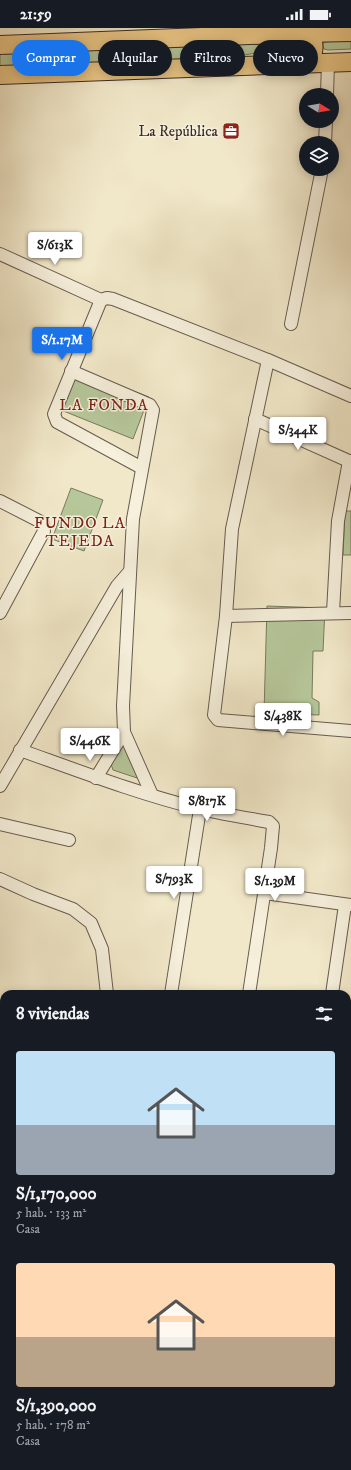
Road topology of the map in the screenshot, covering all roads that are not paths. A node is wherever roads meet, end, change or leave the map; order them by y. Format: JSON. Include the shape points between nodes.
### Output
{"nodes":[{"id":1,"x":351,"y":32,"type":"edge"},
{"id":2,"x":303,"y":33,"type":"junction"},
{"id":3,"x":0,"y":45,"type":"edge"},
{"id":4,"x":351,"y":62,"type":"edge"},
{"id":5,"x":328,"y":63,"type":"junction"},
{"id":6,"x":245,"y":64,"type":"edge"},
{"id":7,"x":245,"y":67,"type":"edge"},
{"id":8,"x":180,"y":69,"type":"edge"},
{"id":9,"x":0,"y":75,"type":"edge"},
{"id":10,"x":327,"y":88,"type":"edge"},
{"id":11,"x":321,"y":176,"type":"edge"},
{"id":12,"x":0,"y":254,"type":"edge"},
{"id":13,"x":101,"y":300,"type":"junction"},
{"id":14,"x":291,"y":324,"type":"dead end"},
{"id":15,"x":268,"y":360,"type":"junction"},
{"id":16,"x":71,"y":371,"type":"junction"},
{"id":17,"x":351,"y":396,"type":"edge"},
{"id":18,"x":255,"y":419,"type":"junction"},
{"id":19,"x":350,"y":462,"type":"edge"},
{"id":20,"x":142,"y":468,"type":"junction"},
{"id":21,"x":0,"y":502,"type":"edge"},
{"id":22,"x":130,"y":571,"type":"junction"},
{"id":23,"x":333,"y":612,"type":"junction"},
{"id":24,"x":0,"y":613,"type":"edge"},
{"id":25,"x":351,"y":613,"type":"edge"},
{"id":26,"x":226,"y":616,"type":"junction"},
{"id":27,"x":351,"y":731,"type":"edge"},
{"id":28,"x":124,"y":732,"type":"junction"},
{"id":29,"x":20,"y":750,"type":"junction"},
{"id":30,"x":96,"y":778,"type":"junction"},
{"id":31,"x":0,"y":786,"type":"edge"},
{"id":32,"x":152,"y":795,"type":"junction"},
{"id":33,"x":200,"y":809,"type":"junction"},
{"id":34,"x":0,"y":824,"type":"edge"},
{"id":35,"x":69,"y":840,"type":"dead end"},
{"id":36,"x":0,"y":879,"type":"edge"},
{"id":37,"x":265,"y":893,"type":"junction"},
{"id":38,"x":348,"y":905,"type":"edge"},
{"id":39,"x":107,"y":990,"type":"edge"},
{"id":40,"x":172,"y":990,"type":"edge"},
{"id":41,"x":250,"y":990,"type":"edge"},
{"id":42,"x":333,"y":990,"type":"edge"}],
"edges":[{"from":1,"to":2,"type":"main road"},
{"from":2,"to":3,"type":"main road"},
{"from":2,"to":6,"type":"main road","via":[[312,40],[314,46],[313,52],[306,57],[264,58]]},
{"from":4,"to":5,"type":"main road"},
{"from":5,"to":7,"type":"main road"},
{"from":5,"to":10,"type":"street"},
{"from":8,"to":9,"type":"main road"},
{"from":11,"to":14,"type":"street"},
{"from":12,"to":13,"type":"street"},
{"from":13,"to":15,"type":"street","via":[[113,299]]},
{"from":13,"to":16,"type":"street"},
{"from":15,"to":17,"type":"street"},
{"from":15,"to":18,"type":"street"},
{"from":16,"to":20,"type":"street","via":[[150,404],[153,410]]},
{"from":16,"to":20,"type":"street","via":[[54,414],[56,422]]},
{"from":18,"to":19,"type":"street"},
{"from":18,"to":26,"type":"street","via":[[232,530]]},
{"from":19,"to":23,"type":"street","via":[[338,521]]},
{"from":20,"to":22,"type":"street","via":[[134,508]]},
{"from":21,"to":24,"type":"street","via":[[43,523],[44,531]]},
{"from":22,"to":28,"type":"street"},
{"from":22,"to":29,"type":"street","via":[[117,586]]},
{"from":23,"to":25,"type":"street"},
{"from":23,"to":26,"type":"street"},
{"from":26,"to":27,"type":"street","via":[[214,715],[218,720]]},
{"from":28,"to":30,"type":"street"},
{"from":28,"to":32,"type":"street"},
{"from":29,"to":30,"type":"street"},
{"from":29,"to":31,"type":"street"},
{"from":30,"to":32,"type":"street"},
{"from":32,"to":33,"type":"street"},
{"from":33,"to":37,"type":"street","via":[[272,824]]},
{"from":33,"to":40,"type":"street"},
{"from":34,"to":35,"type":"street"},
{"from":36,"to":39,"type":"street","via":[[73,908],[91,922],[102,949]]},
{"from":37,"to":38,"type":"street"},
{"from":37,"to":41,"type":"street"},
{"from":38,"to":42,"type":"street"}]}
